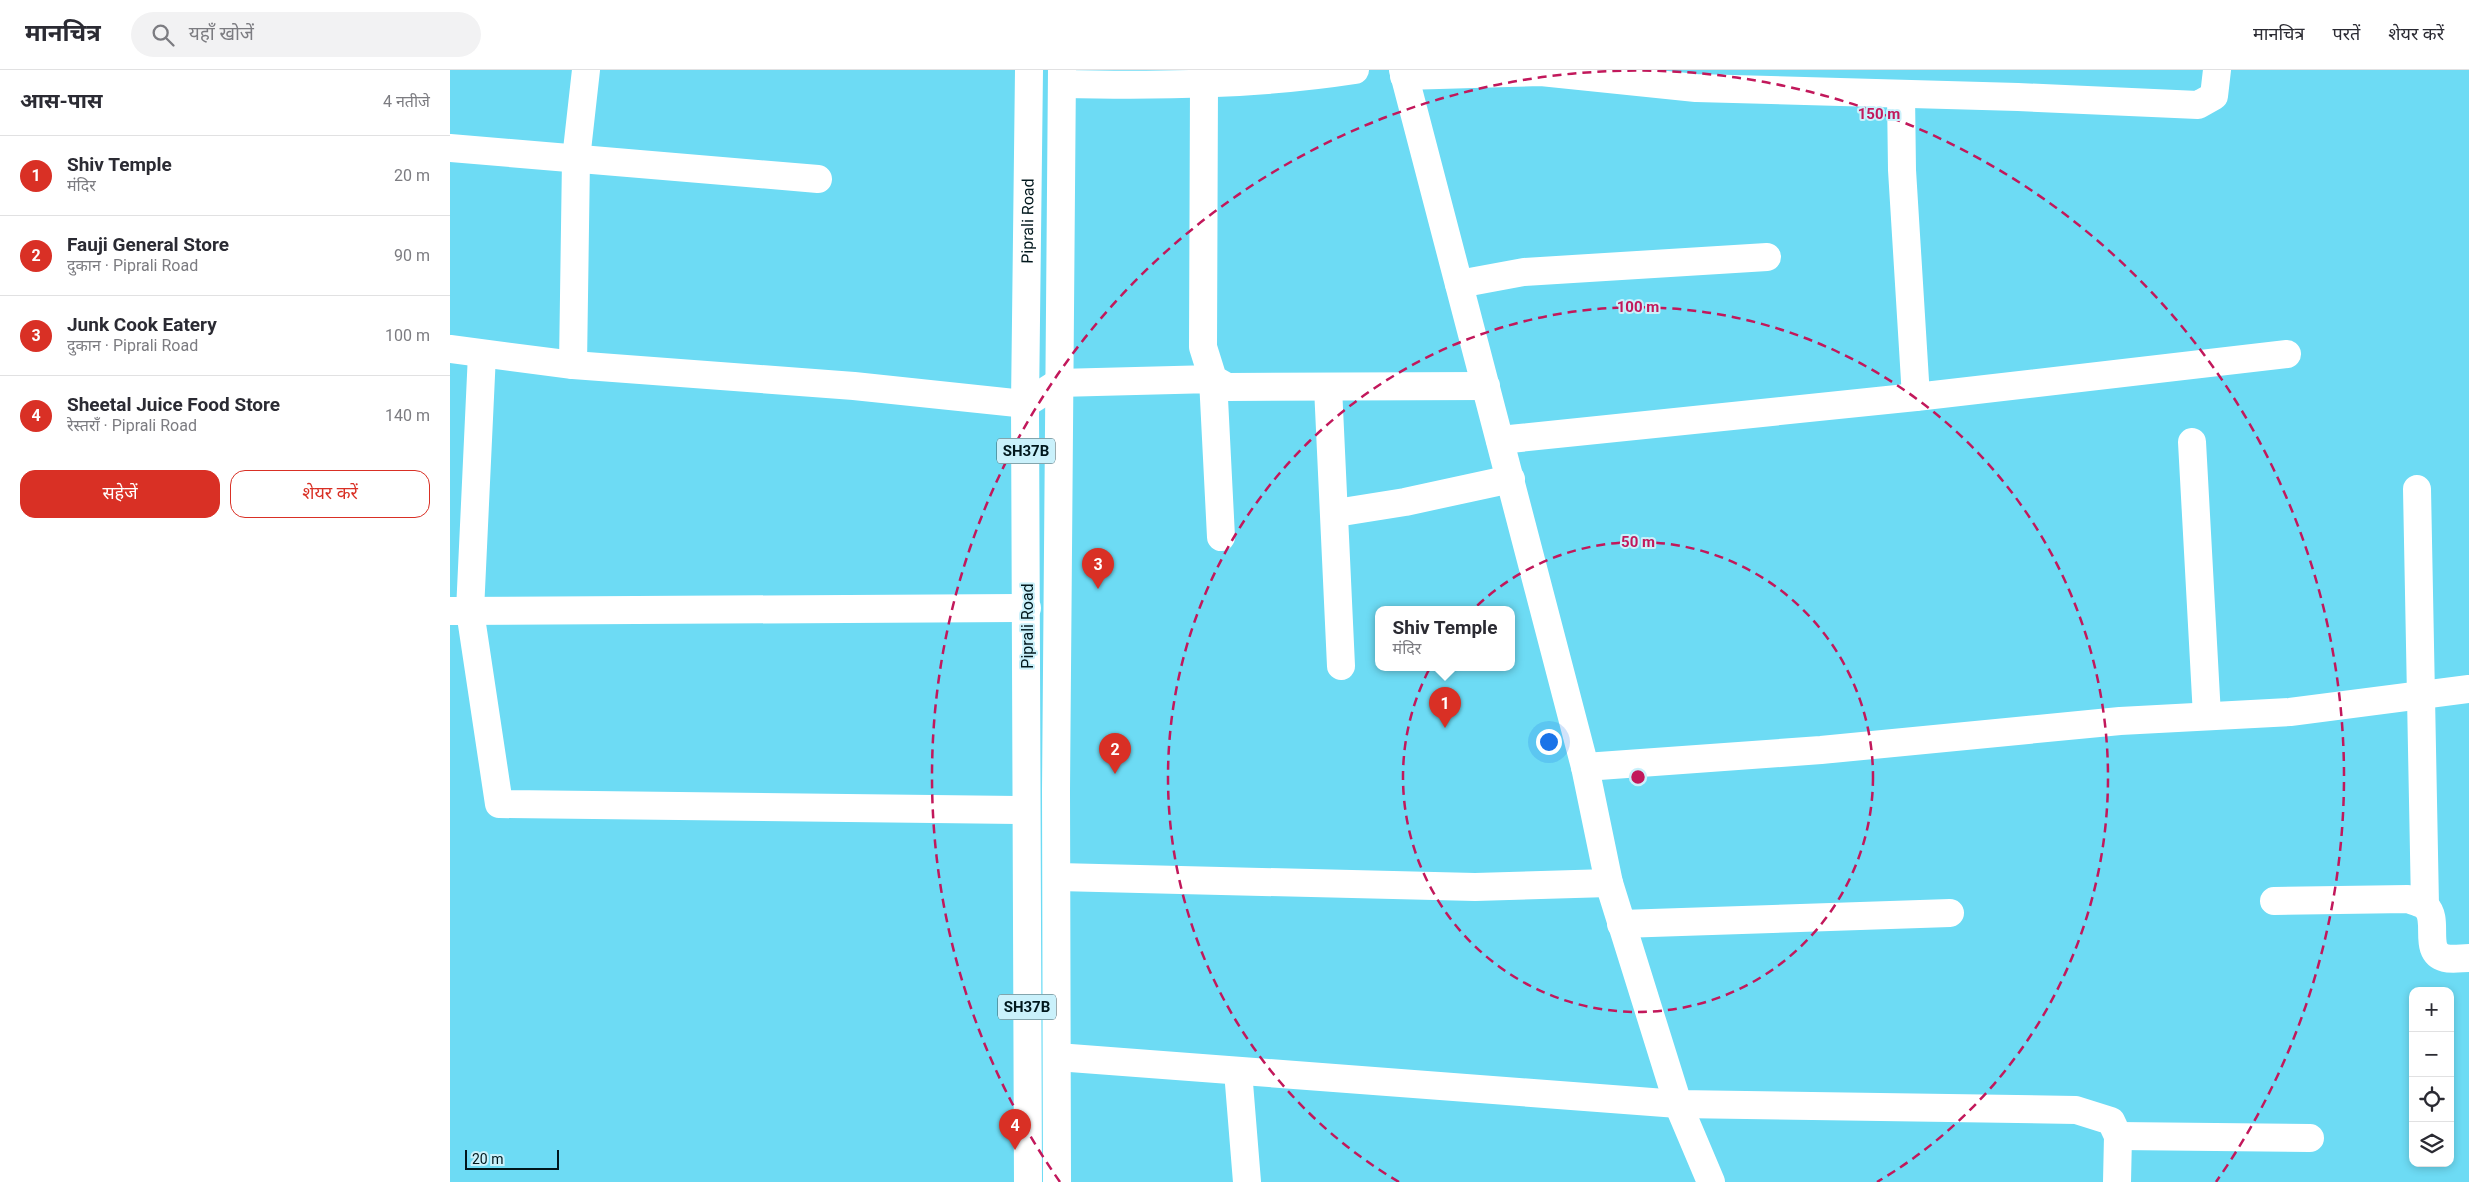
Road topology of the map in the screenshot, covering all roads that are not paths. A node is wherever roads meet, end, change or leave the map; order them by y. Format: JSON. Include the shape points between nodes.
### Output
{"nodes":[{"id":1,"x":586,"y":70,"type":"edge"},
{"id":2,"x":1029,"y":70,"type":"edge"},
{"id":3,"x":1355,"y":70,"type":"edge"},
{"id":4,"x":2216,"y":70,"type":"edge"},
{"id":5,"x":1404,"y":73,"type":"edge"},
{"id":6,"x":1062,"y":77,"type":"edge"},
{"id":7,"x":1204,"y":84,"type":"junction"},
{"id":8,"x":1901,"y":95,"type":"junction"},
{"id":9,"x":450,"y":148,"type":"edge"},
{"id":10,"x":576,"y":159,"type":"junction"},
{"id":11,"x":818,"y":179,"type":"dead end"},
{"id":12,"x":1766,"y":257,"type":"dead end"},
{"id":13,"x":1459,"y":284,"type":"junction"},
{"id":14,"x":450,"y":349,"type":"edge"},
{"id":15,"x":482,"y":354,"type":"junction"},
{"id":16,"x":2287,"y":354,"type":"dead end"},
{"id":17,"x":573,"y":365,"type":"junction"},
{"id":18,"x":1213,"y":379,"type":"junction"},
{"id":19,"x":1058,"y":383,"type":"junction"},
{"id":20,"x":1486,"y":386,"type":"junction"},
{"id":21,"x":1328,"y":387,"type":"junction"},
{"id":22,"x":1916,"y":397,"type":"junction"},
{"id":23,"x":1025,"y":404,"type":"junction"},
{"id":24,"x":1500,"y":440,"type":"junction"},
{"id":25,"x":2192,"y":442,"type":"dead end"},
{"id":26,"x":1511,"y":480,"type":"junction"},
{"id":27,"x":2417,"y":489,"type":"dead end"},
{"id":28,"x":1336,"y":513,"type":"junction"},
{"id":29,"x":1221,"y":537,"type":"dead end"},
{"id":30,"x":1027,"y":608,"type":"junction"},
{"id":31,"x":460,"y":611,"type":"edge"},
{"id":32,"x":1341,"y":666,"type":"dead end"},
{"id":33,"x":2469,"y":689,"type":"edge"},
{"id":34,"x":2421,"y":695,"type":"junction"},
{"id":35,"x":2207,"y":716,"type":"junction"},
{"id":36,"x":1585,"y":767,"type":"junction"},
{"id":37,"x":1026,"y":810,"type":"junction"},
{"id":38,"x":1058,"y":877,"type":"junction"},
{"id":39,"x":1609,"y":883,"type":"junction"},
{"id":40,"x":2274,"y":901,"type":"dead end"},
{"id":41,"x":2425,"y":905,"type":"junction"},
{"id":42,"x":1950,"y":912,"type":"dead end"},
{"id":43,"x":1621,"y":924,"type":"junction"},
{"id":44,"x":2469,"y":958,"type":"edge"},
{"id":45,"x":1057,"y":1057,"type":"junction"},
{"id":46,"x":1238,"y":1071,"type":"junction"},
{"id":47,"x":1678,"y":1104,"type":"junction"},
{"id":48,"x":2118,"y":1136,"type":"junction"},
{"id":49,"x":2310,"y":1138,"type":"dead end"},
{"id":50,"x":1028,"y":1182,"type":"edge"},
{"id":51,"x":1057,"y":1182,"type":"edge"},
{"id":52,"x":1247,"y":1182,"type":"edge"},
{"id":53,"x":1711,"y":1182,"type":"edge"},
{"id":54,"x":2116,"y":1182,"type":"edge"}],
"edges":[{"from":1,"to":10,"type":"street"},
{"from":2,"to":23,"type":"street","name":"Piprali Road","number":"SH37B"},
{"from":3,"to":7,"type":"street","via":[[1268,81]]},
{"from":4,"to":8,"type":"street","via":[[2214,96],[2198,105]]},
{"from":5,"to":8,"type":"street","via":[[1541,72],[1696,88]]},
{"from":5,"to":13,"type":"street"},
{"from":6,"to":7,"type":"street"},
{"from":6,"to":19,"type":"street"},
{"from":7,"to":18,"type":"street","via":[[1203,347]]},
{"from":8,"to":22,"type":"street","via":[[1902,170]]},
{"from":9,"to":10,"type":"street"},
{"from":10,"to":11,"type":"street"},
{"from":10,"to":17,"type":"street"},
{"from":12,"to":13,"type":"street","via":[[1524,272]]},
{"from":13,"to":20,"type":"street"},
{"from":14,"to":15,"type":"street"},
{"from":15,"to":17,"type":"street"},
{"from":15,"to":31,"type":"street"},
{"from":16,"to":22,"type":"street"},
{"from":17,"to":23,"type":"street","via":[[854,386]]},
{"from":18,"to":19,"type":"street"},
{"from":18,"to":21,"type":"street","via":[[1227,388]]},
{"from":18,"to":29,"type":"street"},
{"from":19,"to":23,"type":"street"},
{"from":19,"to":38,"type":"street"},
{"from":20,"to":21,"type":"street"},
{"from":20,"to":24,"type":"street"},
{"from":21,"to":28,"type":"street"},
{"from":22,"to":24,"type":"street"},
{"from":23,"to":30,"type":"street","name":"Piprali Road","number":"SH37B"},
{"from":24,"to":26,"type":"street"},
{"from":25,"to":35,"type":"street"},
{"from":26,"to":28,"type":"street"},
{"from":26,"to":36,"type":"street"},
{"from":27,"to":34,"type":"street"},
{"from":28,"to":32,"type":"street"},
{"from":30,"to":31,"type":"street"},
{"from":30,"to":37,"type":"street","name":"Piprali Road","number":"SH37B"},
{"from":31,"to":37,"type":"street","via":[[499,804]]},
{"from":33,"to":34,"type":"street"},
{"from":34,"to":35,"type":"street","via":[[2290,712]]},
{"from":34,"to":41,"type":"street"},
{"from":35,"to":36,"type":"street","via":[[2120,720],[1821,750]]},
{"from":36,"to":39,"type":"street"},
{"from":37,"to":50,"type":"street","name":"Piprali Road","number":"SH37B"},
{"from":38,"to":39,"type":"street","via":[[1475,887]]},
{"from":38,"to":45,"type":"street"},
{"from":39,"to":43,"type":"street"},
{"from":40,"to":41,"type":"street","via":[[2408,899]]},
{"from":41,"to":44,"type":"street","via":[[2431,914],[2434,949],[2446,958]]},
{"from":42,"to":43,"type":"street"},
{"from":43,"to":47,"type":"street"},
{"from":45,"to":46,"type":"street"},
{"from":45,"to":51,"type":"street"},
{"from":46,"to":47,"type":"street"},
{"from":46,"to":52,"type":"street"},
{"from":47,"to":48,"type":"street","via":[[2076,1110],[2111,1121]]},
{"from":47,"to":53,"type":"street"},
{"from":48,"to":49,"type":"street"},
{"from":48,"to":54,"type":"street"}]}
